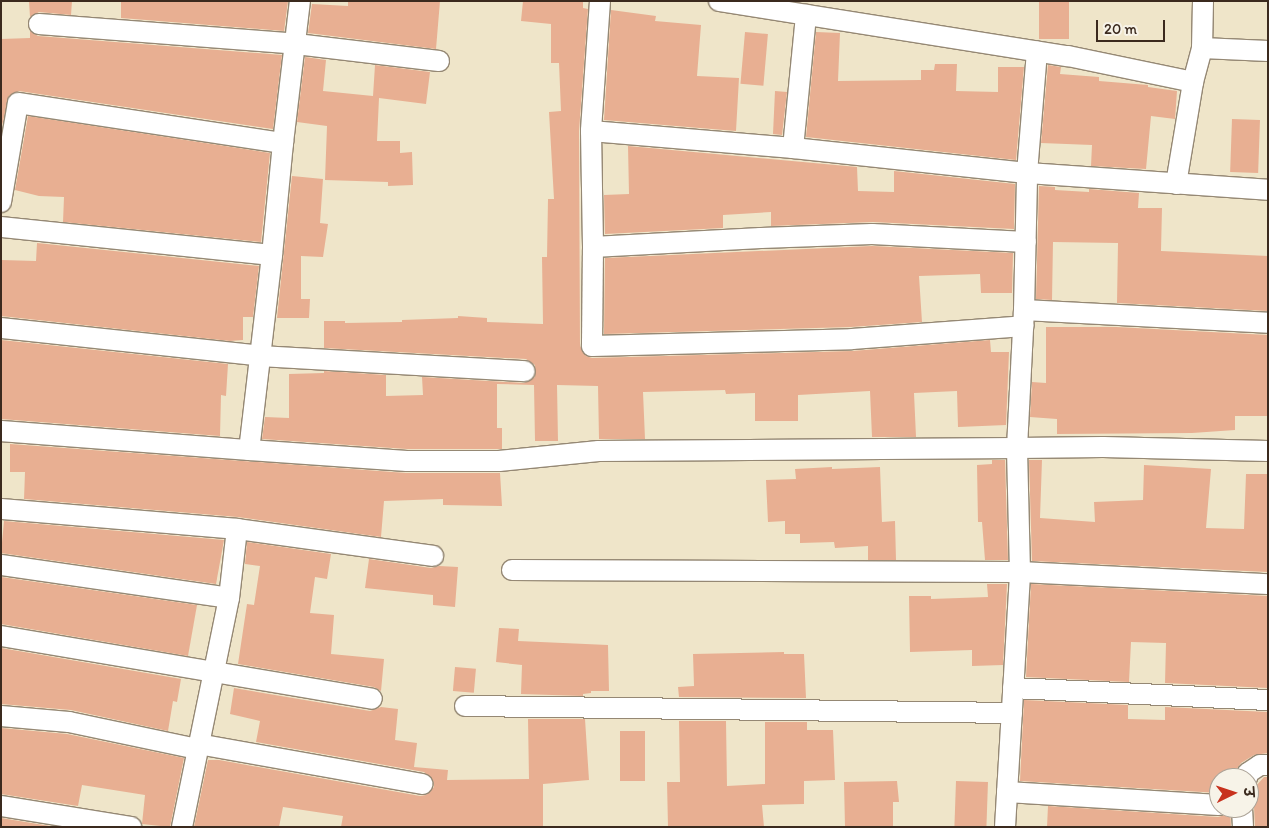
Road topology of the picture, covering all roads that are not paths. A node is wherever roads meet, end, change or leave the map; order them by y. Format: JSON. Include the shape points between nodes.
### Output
{"nodes":[{"id":1,"x":300,"y":1,"type":"edge"},
{"id":2,"x":600,"y":1,"type":"edge"},
{"id":3,"x":719,"y":1,"type":"edge"},
{"id":4,"x":1203,"y":1,"type":"edge"},
{"id":5,"x":806,"y":15,"type":"junction"},
{"id":6,"x":39,"y":24,"type":"dead end"},
{"id":7,"x":296,"y":44,"type":"junction"},
{"id":8,"x":1202,"y":48,"type":"junction"},
{"id":9,"x":1037,"y":51,"type":"junction"},
{"id":10,"x":1268,"y":52,"type":"edge"},
{"id":11,"x":439,"y":60,"type":"dead end"},
{"id":12,"x":1193,"y":82,"type":"junction"},
{"id":13,"x":9,"y":102,"type":"edge"},
{"id":14,"x":591,"y":131,"type":"junction"},
{"id":15,"x":283,"y":143,"type":"junction"},
{"id":16,"x":793,"y":148,"type":"junction"},
{"id":17,"x":1027,"y":173,"type":"junction"},
{"id":18,"x":1176,"y":184,"type":"junction"},
{"id":19,"x":1268,"y":190,"type":"edge"},
{"id":20,"x":1,"y":202,"type":"edge"},
{"id":21,"x":1,"y":227,"type":"edge"},
{"id":22,"x":1026,"y":242,"type":"junction"},
{"id":23,"x":593,"y":247,"type":"junction"},
{"id":24,"x":272,"y":255,"type":"junction"},
{"id":25,"x":1024,"y":318,"type":"junction"},
{"id":26,"x":1268,"y":322,"type":"edge"},
{"id":27,"x":1,"y":328,"type":"edge"},
{"id":28,"x":261,"y":356,"type":"junction"},
{"id":29,"x":525,"y":371,"type":"dead end"},
{"id":30,"x":1,"y":431,"type":"edge"},
{"id":31,"x":1017,"y":448,"type":"junction"},
{"id":32,"x":249,"y":450,"type":"junction"},
{"id":33,"x":1268,"y":451,"type":"edge"},
{"id":34,"x":1,"y":509,"type":"edge"},
{"id":35,"x":237,"y":529,"type":"junction"},
{"id":36,"x":433,"y":556,"type":"dead end"},
{"id":37,"x":1,"y":565,"type":"edge"},
{"id":38,"x":512,"y":570,"type":"dead end"},
{"id":39,"x":1020,"y":572,"type":"junction"},
{"id":40,"x":1268,"y":584,"type":"edge"},
{"id":41,"x":229,"y":598,"type":"junction"},
{"id":42,"x":1,"y":636,"type":"edge"},
{"id":43,"x":214,"y":672,"type":"junction"},
{"id":44,"x":1013,"y":688,"type":"junction"},
{"id":45,"x":372,"y":700,"type":"dead end"},
{"id":46,"x":1268,"y":700,"type":"edge"},
{"id":47,"x":465,"y":706,"type":"dead end"},
{"id":48,"x":1012,"y":713,"type":"junction"},
{"id":49,"x":1,"y":716,"type":"edge"},
{"id":50,"x":198,"y":747,"type":"junction"},
{"id":51,"x":1268,"y":765,"type":"edge"},
{"id":52,"x":1256,"y":768,"type":"edge"},
{"id":53,"x":422,"y":784,"type":"dead end"},
{"id":54,"x":1007,"y":792,"type":"junction"},
{"id":55,"x":1209,"y":804,"type":"edge"},
{"id":56,"x":1,"y":806,"type":"edge"},
{"id":57,"x":131,"y":827,"type":"edge"},
{"id":58,"x":182,"y":827,"type":"edge"},
{"id":59,"x":1005,"y":827,"type":"edge"}],
"edges":[{"from":1,"to":7,"type":"street"},
{"from":2,"to":14,"type":"street"},
{"from":3,"to":5,"type":"street"},
{"from":4,"to":8,"type":"street"},
{"from":5,"to":9,"type":"street"},
{"from":5,"to":16,"type":"street"},
{"from":6,"to":7,"type":"street"},
{"from":7,"to":11,"type":"street"},
{"from":7,"to":15,"type":"street"},
{"from":8,"to":10,"type":"street"},
{"from":8,"to":12,"type":"street"},
{"from":9,"to":12,"type":"street"},
{"from":9,"to":17,"type":"street"},
{"from":12,"to":18,"type":"street"},
{"from":13,"to":15,"type":"street"},
{"from":13,"to":20,"type":"street"},
{"from":14,"to":16,"type":"street"},
{"from":14,"to":23,"type":"street"},
{"from":15,"to":24,"type":"street"},
{"from":16,"to":17,"type":"street"},
{"from":17,"to":18,"type":"street"},
{"from":17,"to":22,"type":"street"},
{"from":18,"to":19,"type":"street"},
{"from":21,"to":24,"type":"street"},
{"from":22,"to":23,"type":"street","via":[[872,234]]},
{"from":22,"to":25,"type":"street"},
{"from":23,"to":25,"type":"street","via":[[592,346],[852,339]]},
{"from":24,"to":28,"type":"street"},
{"from":25,"to":26,"type":"street"},
{"from":25,"to":31,"type":"street"},
{"from":27,"to":28,"type":"street"},
{"from":28,"to":29,"type":"street"},
{"from":28,"to":32,"type":"street"},
{"from":30,"to":32,"type":"street"},
{"from":31,"to":32,"type":"street","via":[[599,451],[499,461],[407,461]]},
{"from":31,"to":33,"type":"street"},
{"from":31,"to":39,"type":"street"},
{"from":34,"to":35,"type":"street"},
{"from":35,"to":36,"type":"street"},
{"from":35,"to":41,"type":"street"},
{"from":37,"to":41,"type":"street"},
{"from":38,"to":39,"type":"street"},
{"from":39,"to":40,"type":"street"},
{"from":39,"to":44,"type":"street"},
{"from":41,"to":43,"type":"street"},
{"from":42,"to":43,"type":"street"},
{"from":43,"to":45,"type":"street"},
{"from":43,"to":50,"type":"street"},
{"from":44,"to":46,"type":"street"},
{"from":44,"to":48,"type":"street"},
{"from":47,"to":48,"type":"street"},
{"from":48,"to":54,"type":"street"},
{"from":49,"to":50,"type":"street","via":[[69,722]]},
{"from":50,"to":53,"type":"street"},
{"from":50,"to":58,"type":"street"},
{"from":51,"to":52,"type":"street"},
{"from":54,"to":55,"type":"street"},
{"from":54,"to":59,"type":"street"},
{"from":56,"to":57,"type":"street"}]}
